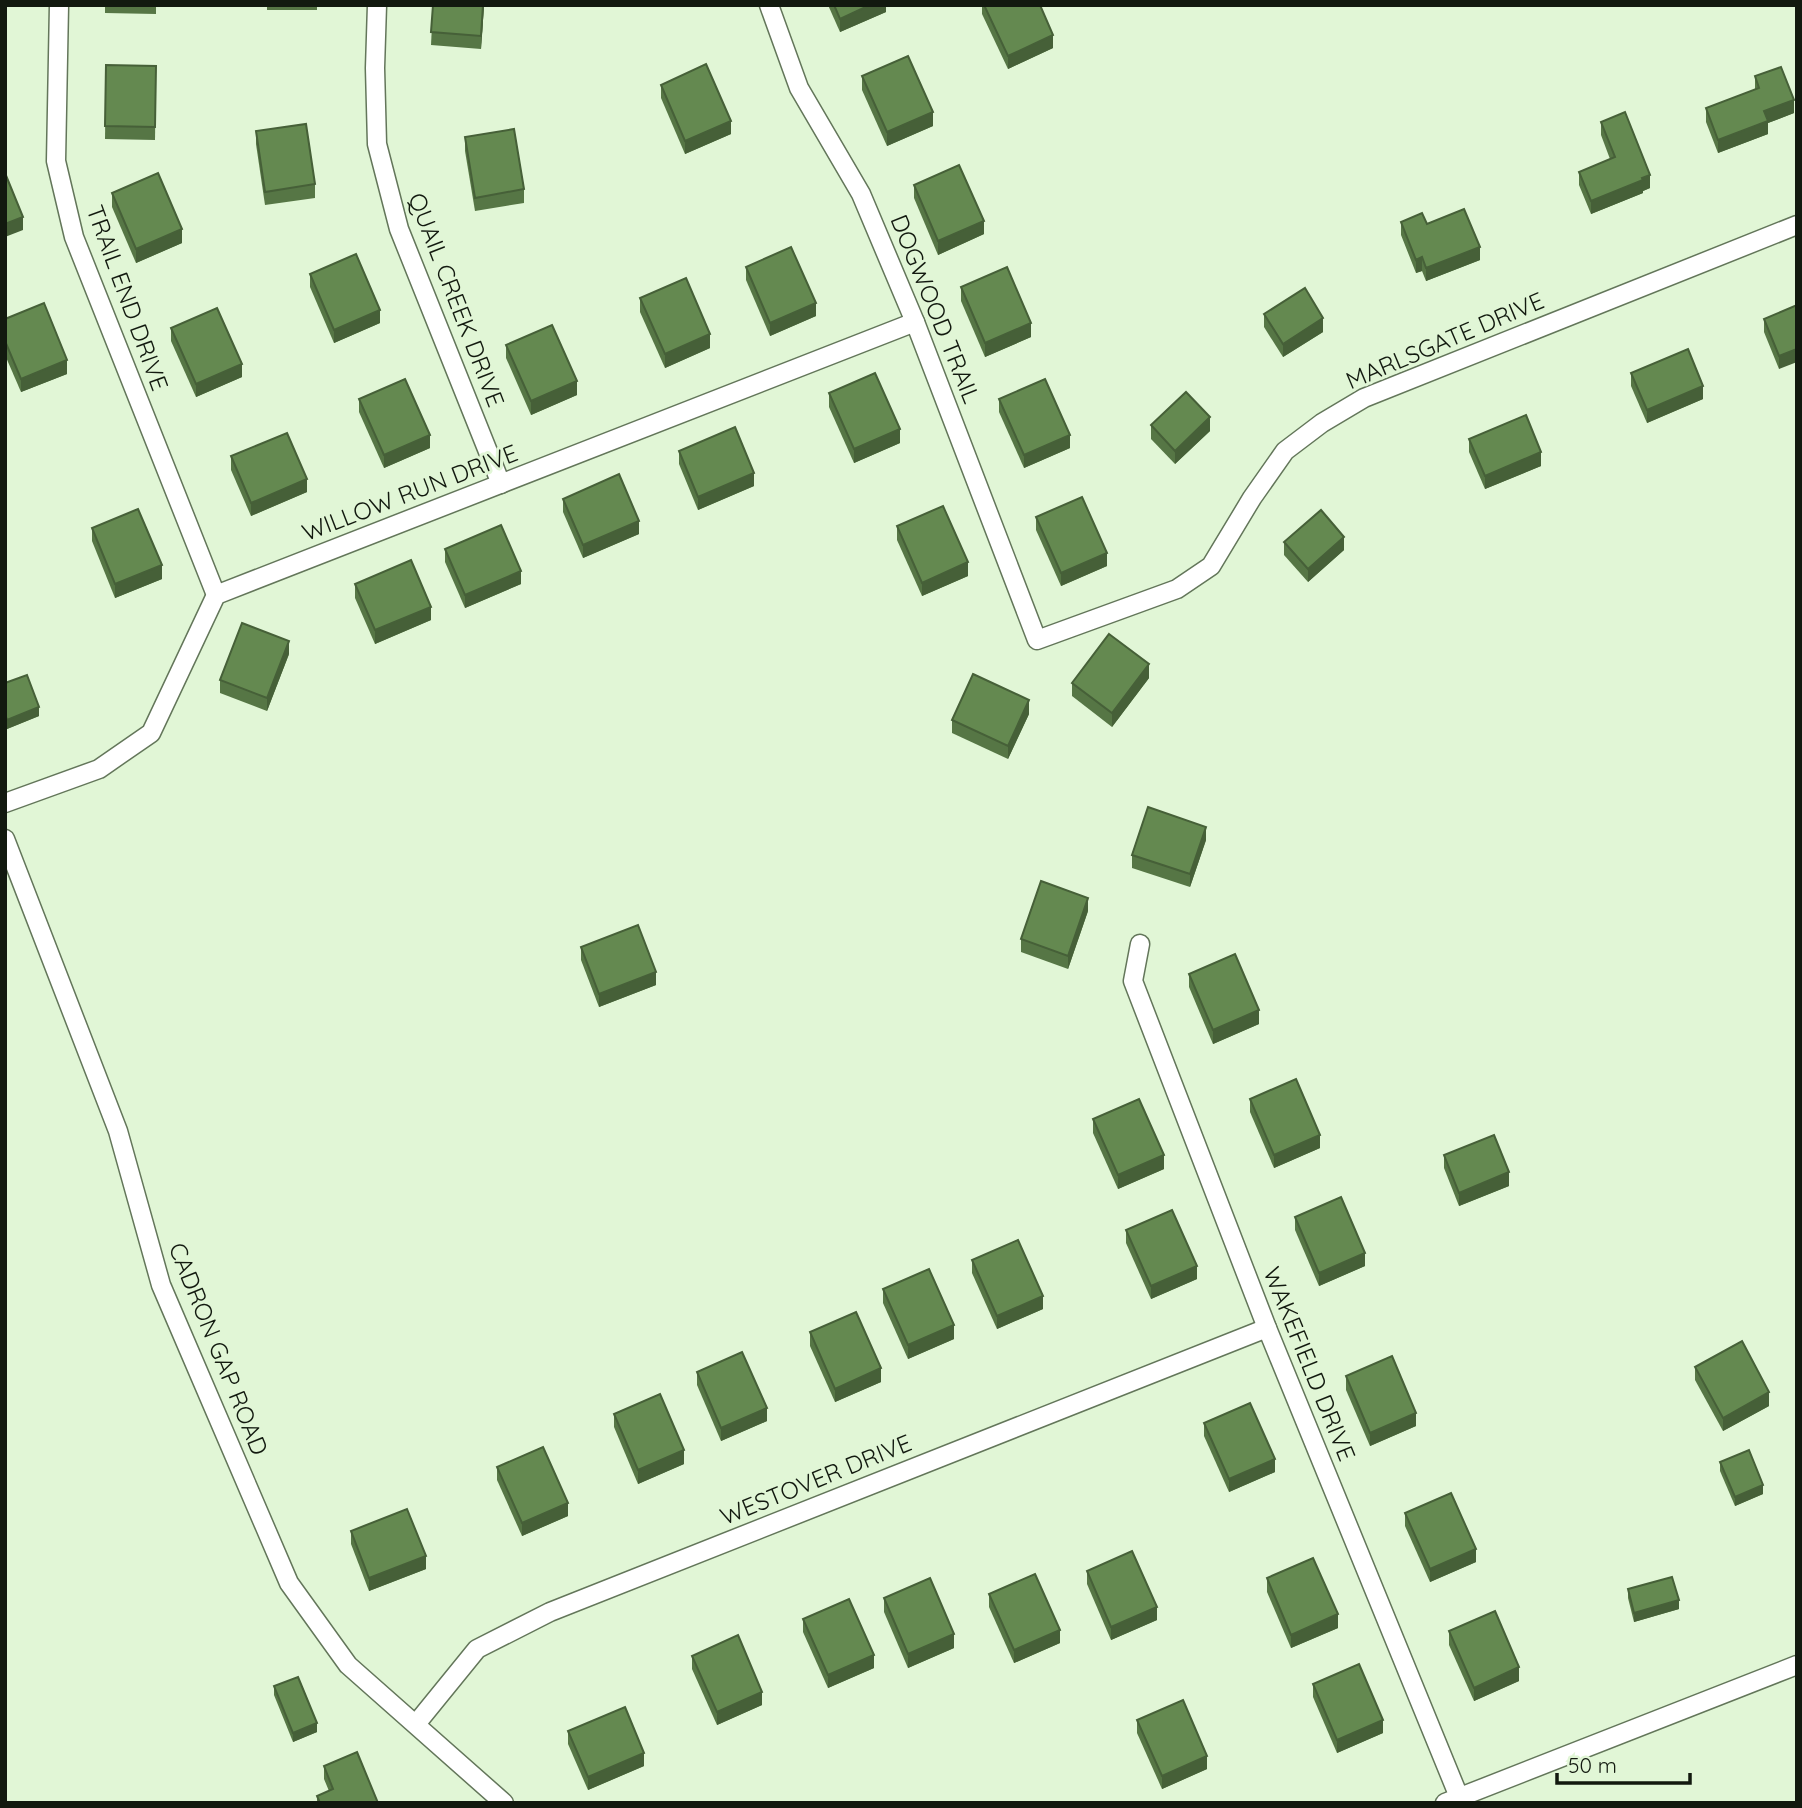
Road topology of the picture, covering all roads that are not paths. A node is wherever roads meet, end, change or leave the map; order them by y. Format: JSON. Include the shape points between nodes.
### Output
{"nodes":[{"id":1,"x":59,"y":5,"type":"edge"},
{"id":2,"x":377,"y":5,"type":"edge"},
{"id":3,"x":769,"y":5,"type":"edge"},
{"id":4,"x":1797,"y":225,"type":"edge"},
{"id":5,"x":915,"y":322,"type":"junction"},
{"id":6,"x":501,"y":484,"type":"junction"},
{"id":7,"x":216,"y":595,"type":"junction"},
{"id":8,"x":1037,"y":640,"type":"joint"},
{"id":9,"x":5,"y":803,"type":"edge"},
{"id":10,"x":5,"y":839,"type":"edge"},
{"id":11,"x":1140,"y":944,"type":"dead end"},
{"id":12,"x":1266,"y":1328,"type":"junction"},
{"id":13,"x":1797,"y":1665,"type":"edge"},
{"id":14,"x":416,"y":1724,"type":"junction"},
{"id":15,"x":1452,"y":1800,"type":"edge"},
{"id":16,"x":504,"y":1803,"type":"edge"}],
"edges":[{"from":1,"to":7,"type":"street","name":"TRAIL END DRIVE","via":[[55,161],[74,237]]},
{"from":2,"to":6,"type":"street","name":"QUAIL CREEK DRIVE","via":[[377,144],[392,205]]},
{"from":3,"to":5,"type":"street","name":"DOGWOOD TRAIL","via":[[799,88],[861,194]]},
{"from":4,"to":8,"type":"street","name":"MARLSGATE DRIVE","via":[[1364,398],[1285,451],[1211,566],[1177,589]]},
{"from":5,"to":6,"type":"street","name":"WILLOW RUN DRIVE"},
{"from":5,"to":8,"type":"street","name":"DOGWOOD TRAIL"},
{"from":6,"to":7,"type":"street","name":"WILLOW RUN DRIVE"},
{"from":7,"to":9,"type":"street","via":[[151,733],[99,769]]},
{"from":10,"to":14,"type":"street","name":"CADRON GAP ROAD","via":[[118,1131],[161,1285],[289,1583],[348,1665]]},
{"from":11,"to":12,"type":"street","name":"WAKEFIELD DRIVE","via":[[1133,981]]},
{"from":12,"to":14,"type":"street","name":"WESTOVER DRIVE","via":[[550,1612],[477,1649]]},
{"from":12,"to":15,"type":"street","name":"WAKEFIELD DRIVE"},
{"from":13,"to":15,"type":"street"},
{"from":14,"to":16,"type":"street","name":"CADRON GAP ROAD"}]}
